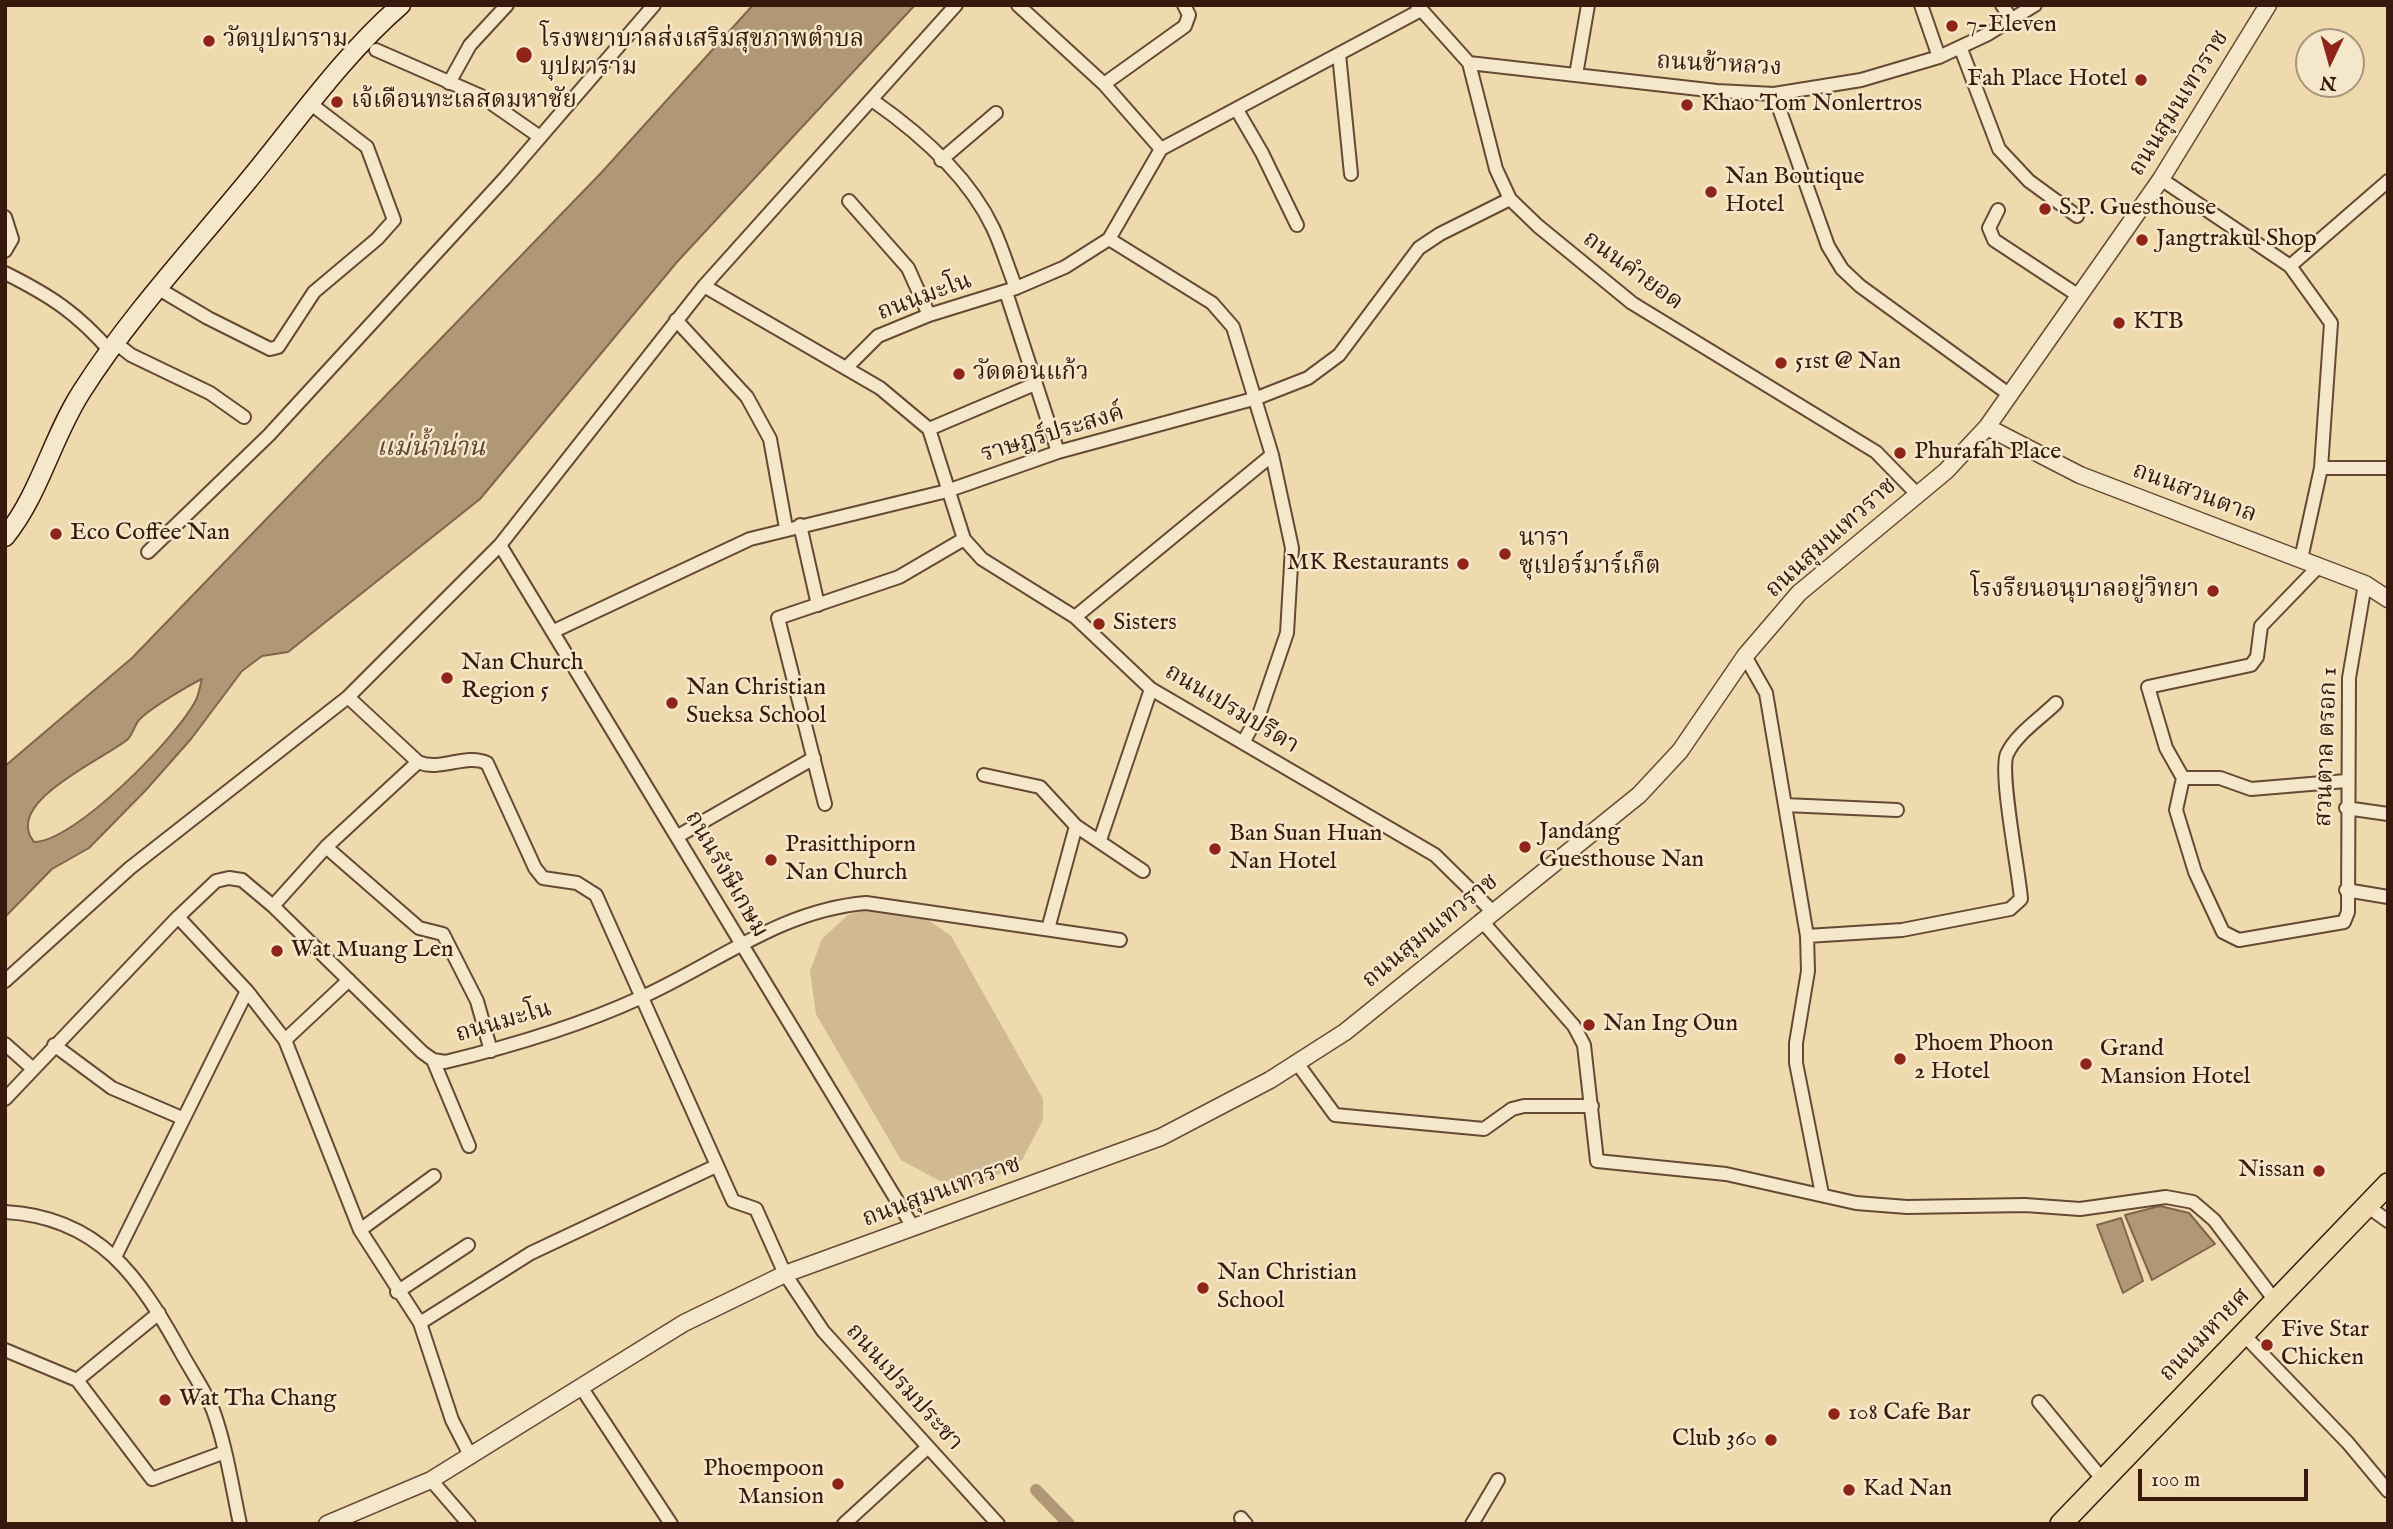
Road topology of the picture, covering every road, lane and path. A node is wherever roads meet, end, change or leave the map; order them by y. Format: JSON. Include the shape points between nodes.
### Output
{"nodes":[{"id":1,"x":401,"y":5,"type":"edge"},
{"id":2,"x":507,"y":5,"type":"edge"},
{"id":3,"x":654,"y":5,"type":"edge"},
{"id":4,"x":956,"y":5,"type":"edge"},
{"id":5,"x":1018,"y":5,"type":"edge"},
{"id":6,"x":1184,"y":5,"type":"edge"},
{"id":7,"x":1588,"y":5,"type":"edge"},
{"id":8,"x":1921,"y":5,"type":"edge"},
{"id":9,"x":2002,"y":5,"type":"edge"},
{"id":10,"x":2035,"y":5,"type":"edge"},
{"id":11,"x":2268,"y":5,"type":"edge"},
{"id":12,"x":1419,"y":8,"type":"edge"},
{"id":13,"x":2012,"y":20,"type":"junction"},
{"id":14,"x":1961,"y":49,"type":"junction"},
{"id":15,"x":376,"y":50,"type":"dead end"},
{"id":16,"x":1339,"y":54,"type":"junction"},
{"id":17,"x":1939,"y":57,"type":"junction"},
{"id":18,"x":1469,"y":63,"type":"junction"},
{"id":19,"x":1576,"y":75,"type":"junction"},
{"id":20,"x":449,"y":83,"type":"junction"},
{"id":21,"x":1104,"y":84,"type":"junction"},
{"id":22,"x":1774,"y":94,"type":"junction"},
{"id":23,"x":872,"y":100,"type":"junction"},
{"id":24,"x":311,"y":104,"type":"junction"},
{"id":25,"x":1237,"y":110,"type":"junction"},
{"id":26,"x":996,"y":113,"type":"dead end"},
{"id":27,"x":540,"y":137,"type":"junction"},
{"id":28,"x":1161,"y":149,"type":"junction"},
{"id":29,"x":942,"y":160,"type":"junction"},
{"id":30,"x":1351,"y":174,"type":"dead end"},
{"id":31,"x":2161,"y":179,"type":"junction"},
{"id":32,"x":2388,"y":181,"type":"edge"},
{"id":33,"x":1510,"y":199,"type":"junction"},
{"id":34,"x":849,"y":201,"type":"dead end"},
{"id":35,"x":1998,"y":210,"type":"dead end"},
{"id":36,"x":2077,"y":216,"type":"dead end"},
{"id":37,"x":5,"y":217,"type":"edge"},
{"id":38,"x":1297,"y":225,"type":"dead end"},
{"id":39,"x":1109,"y":239,"type":"junction"},
{"id":40,"x":5,"y":251,"type":"edge"},
{"id":41,"x":2290,"y":266,"type":"junction"},
{"id":42,"x":5,"y":273,"type":"edge"},
{"id":43,"x":704,"y":286,"type":"junction"},
{"id":44,"x":159,"y":289,"type":"junction"},
{"id":45,"x":1011,"y":290,"type":"junction"},
{"id":46,"x":2079,"y":296,"type":"junction"},
{"id":47,"x":929,"y":314,"type":"junction"},
{"id":48,"x":676,"y":320,"type":"junction"},
{"id":49,"x":114,"y":348,"type":"junction"},
{"id":50,"x":847,"y":367,"type":"junction"},
{"id":51,"x":1035,"y":384,"type":"junction"},
{"id":52,"x":2010,"y":395,"type":"junction"},
{"id":53,"x":1256,"y":398,"type":"junction"},
{"id":54,"x":244,"y":416,"type":"dead end"},
{"id":55,"x":1987,"y":427,"type":"junction"},
{"id":56,"x":929,"y":429,"type":"junction"},
{"id":57,"x":1058,"y":452,"type":"junction"},
{"id":58,"x":1272,"y":455,"type":"junction"},
{"id":59,"x":2322,"y":468,"type":"junction"},
{"id":60,"x":2388,"y":468,"type":"edge"},
{"id":61,"x":947,"y":491,"type":"junction"},
{"id":62,"x":1916,"y":493,"type":"junction"},
{"id":63,"x":800,"y":526,"type":"junction"},
{"id":64,"x":786,"y":528,"type":"junction"},
{"id":65,"x":5,"y":537,"type":"edge"},
{"id":66,"x":964,"y":539,"type":"junction"},
{"id":67,"x":500,"y":545,"type":"junction"},
{"id":68,"x":148,"y":552,"type":"dead end"},
{"id":69,"x":2301,"y":559,"type":"junction"},
{"id":70,"x":2319,"y":566,"type":"junction"},
{"id":71,"x":2365,"y":584,"type":"junction"},
{"id":72,"x":2388,"y":598,"type":"edge"},
{"id":73,"x":818,"y":604,"type":"junction"},
{"id":74,"x":1075,"y":617,"type":"junction"},
{"id":75,"x":554,"y":631,"type":"junction"},
{"id":76,"x":1745,"y":656,"type":"junction"},
{"id":77,"x":1152,"y":689,"type":"junction"},
{"id":78,"x":348,"y":697,"type":"junction"},
{"id":79,"x":2056,"y":703,"type":"dead end"},
{"id":80,"x":1244,"y":741,"type":"junction"},
{"id":81,"x":814,"y":758,"type":"junction"},
{"id":82,"x":418,"y":762,"type":"junction"},
{"id":83,"x":984,"y":775,"type":"dead end"},
{"id":84,"x":2183,"y":778,"type":"junction"},
{"id":85,"x":2346,"y":781,"type":"junction"},
{"id":86,"x":825,"y":804,"type":"dead end"},
{"id":87,"x":1785,"y":806,"type":"junction"},
{"id":88,"x":2346,"y":808,"type":"junction"},
{"id":89,"x":1896,"y":810,"type":"dead end"},
{"id":90,"x":2388,"y":814,"type":"edge"},
{"id":91,"x":1076,"y":826,"type":"junction"},
{"id":92,"x":678,"y":836,"type":"junction"},
{"id":93,"x":1100,"y":840,"type":"junction"},
{"id":94,"x":326,"y":846,"type":"junction"},
{"id":95,"x":1143,"y":870,"type":"dead end"},
{"id":96,"x":2346,"y":890,"type":"junction"},
{"id":97,"x":2388,"y":897,"type":"edge"},
{"id":98,"x":273,"y":906,"type":"junction"},
{"id":99,"x":1487,"y":916,"type":"junction"},
{"id":100,"x":178,"y":917,"type":"junction"},
{"id":101,"x":1048,"y":929,"type":"junction"},
{"id":102,"x":1807,"y":936,"type":"junction"},
{"id":103,"x":1120,"y":940,"type":"dead end"},
{"id":104,"x":740,"y":944,"type":"junction"},
{"id":105,"x":349,"y":980,"type":"junction"},
{"id":106,"x":5,"y":981,"type":"edge"},
{"id":107,"x":247,"y":991,"type":"junction"},
{"id":108,"x":643,"y":997,"type":"junction"},
{"id":109,"x":285,"y":1040,"type":"junction"},
{"id":110,"x":5,"y":1044,"type":"edge"},
{"id":111,"x":54,"y":1045,"type":"junction"},
{"id":112,"x":491,"y":1051,"type":"junction"},
{"id":113,"x":433,"y":1060,"type":"junction"},
{"id":114,"x":1297,"y":1063,"type":"junction"},
{"id":115,"x":32,"y":1068,"type":"junction"},
{"id":116,"x":5,"y":1099,"type":"edge"},
{"id":117,"x":1592,"y":1106,"type":"junction"},
{"id":118,"x":182,"y":1118,"type":"junction"},
{"id":119,"x":469,"y":1146,"type":"dead end"},
{"id":120,"x":716,"y":1166,"type":"junction"},
{"id":121,"x":434,"y":1176,"type":"dead end"},
{"id":122,"x":2388,"y":1184,"type":"edge"},
{"id":123,"x":1822,"y":1194,"type":"junction"},
{"id":124,"x":2367,"y":1206,"type":"junction"},
{"id":125,"x":5,"y":1212,"type":"edge"},
{"id":126,"x":2388,"y":1221,"type":"edge"},
{"id":127,"x":913,"y":1227,"type":"junction"},
{"id":128,"x":360,"y":1230,"type":"junction"},
{"id":129,"x":468,"y":1245,"type":"dead end"},
{"id":130,"x":116,"y":1255,"type":"junction"},
{"id":131,"x":785,"y":1274,"type":"junction"},
{"id":132,"x":397,"y":1292,"type":"junction"},
{"id":133,"x":2276,"y":1302,"type":"junction"},
{"id":134,"x":159,"y":1313,"type":"junction"},
{"id":135,"x":420,"y":1324,"type":"junction"},
{"id":136,"x":2243,"y":1335,"type":"junction"},
{"id":137,"x":5,"y":1350,"type":"edge"},
{"id":138,"x":77,"y":1380,"type":"junction"},
{"id":139,"x":581,"y":1387,"type":"junction"},
{"id":140,"x":2039,"y":1402,"type":"dead end"},
{"id":141,"x":928,"y":1447,"type":"junction"},
{"id":142,"x":225,"y":1452,"type":"junction"},
{"id":143,"x":471,"y":1457,"type":"junction"},
{"id":144,"x":431,"y":1480,"type":"junction"},
{"id":145,"x":1498,"y":1480,"type":"dead end"},
{"id":146,"x":2103,"y":1480,"type":"junction"},
{"id":147,"x":2388,"y":1491,"type":"edge"},
{"id":148,"x":240,"y":1524,"type":"edge"},
{"id":149,"x":327,"y":1524,"type":"edge"},
{"id":150,"x":469,"y":1524,"type":"edge"},
{"id":151,"x":671,"y":1524,"type":"edge"},
{"id":152,"x":844,"y":1524,"type":"edge"},
{"id":153,"x":998,"y":1524,"type":"edge"},
{"id":154,"x":1472,"y":1524,"type":"edge"},
{"id":155,"x":2061,"y":1524,"type":"edge"}],
"edges":[{"from":1,"to":24,"type":"main road"},
{"from":2,"to":20,"type":"street","via":[[470,45]]},
{"from":3,"to":27,"type":"street"},
{"from":4,"to":23,"type":"street"},
{"from":5,"to":21,"type":"street"},
{"from":6,"to":21,"type":"street","via":[[1189,15],[1185,26]]},
{"from":7,"to":19,"type":"street"},
{"from":8,"to":17,"type":"street"},
{"from":9,"to":13,"type":"street"},
{"from":10,"to":13,"type":"street","name":"ถนนข้าหลวง"},
{"from":11,"to":31,"type":"street","name":"ถนนสุมนเทวราช"},
{"from":12,"to":16,"type":"street"},
{"from":12,"to":18,"type":"street","name":"ถนนคำยอด"},
{"from":13,"to":14,"type":"street","name":"ถนนข้าหลวง"},
{"from":14,"to":17,"type":"street","name":"ถนนข้าหลวง"},
{"from":14,"to":36,"type":"street","via":[[1999,149],[2029,181]]},
{"from":15,"to":20,"type":"street"},
{"from":16,"to":25,"type":"street"},
{"from":16,"to":30,"type":"street"},
{"from":17,"to":22,"type":"street","name":"ถนนข้าหลวง","via":[[1861,80]]},
{"from":18,"to":19,"type":"street","name":"ถนนข้าหลวง"},
{"from":18,"to":33,"type":"street","name":"ถนนคำยอด","via":[[1496,169]]},
{"from":19,"to":22,"type":"street","name":"ถนนข้าหลวง"},
{"from":20,"to":27,"type":"street","via":[[481,96]]},
{"from":21,"to":28,"type":"street"},
{"from":22,"to":52,"type":"street","via":[[1828,246],[1842,269]]},
{"from":23,"to":29,"type":"street","via":[[913,129]]},
{"from":23,"to":43,"type":"street"},
{"from":24,"to":44,"type":"main road"},
{"from":24,"to":44,"type":"street","via":[[367,147],[394,219],[314,292],[278,347],[271,349]]},
{"from":25,"to":28,"type":"street"},
{"from":25,"to":38,"type":"street"},
{"from":26,"to":29,"type":"street"},
{"from":27,"to":68,"type":"street","via":[[269,435]]},
{"from":28,"to":39,"type":"street","name":"ถนนมะโน"},
{"from":29,"to":45,"type":"street","via":[[992,226]]},
{"from":31,"to":41,"type":"street"},
{"from":31,"to":46,"type":"street","name":"ถนนสุมนเทวราช"},
{"from":32,"to":41,"type":"street"},
{"from":33,"to":53,"type":"street","name":"ราษฎร์ประสงค์","via":[[1419,248],[1339,355],[1308,378]]},
{"from":33,"to":62,"type":"street","name":"ถนนคำยอด","via":[[1632,303],[1876,452]]},
{"from":34,"to":47,"type":"street","via":[[908,268]]},
{"from":35,"to":46,"type":"street","via":[[1989,228],[1994,240]]},
{"from":37,"to":40,"type":"street","via":[[12,239]]},
{"from":39,"to":45,"type":"street","name":"ถนนมะโน","via":[[1065,267]]},
{"from":39,"to":53,"type":"street","via":[[1224,314],[1233,327]]},
{"from":41,"to":59,"type":"street","via":[[2332,323]]},
{"from":42,"to":49,"type":"street","via":[[51,295]]},
{"from":43,"to":48,"type":"street"},
{"from":43,"to":50,"type":"street"},
{"from":44,"to":49,"type":"main road"},
{"from":45,"to":47,"type":"street","name":"ถนนมะโน"},
{"from":45,"to":51,"type":"street"},
{"from":46,"to":52,"type":"street","name":"ถนนสุมนเทวราช"},
{"from":47,"to":50,"type":"street","name":"ถนนมะโน","via":[[878,336]]},
{"from":48,"to":64,"type":"street","via":[[747,397],[770,439]]},
{"from":48,"to":67,"type":"street"},
{"from":49,"to":54,"type":"street","via":[[210,393]]},
{"from":49,"to":65,"type":"main road","via":[[81,392]]},
{"from":50,"to":56,"type":"street","name":"ถนนเปรมปรีดา"},
{"from":51,"to":56,"type":"street"},
{"from":51,"to":57,"type":"street"},
{"from":52,"to":55,"type":"street","name":"ถนนสุมนเทวราช"},
{"from":53,"to":57,"type":"street","name":"ราษฎร์ประสงค์"},
{"from":53,"to":58,"type":"street"},
{"from":55,"to":62,"type":"street","name":"ถนนสุมนเทวราช","via":[[1946,471]]},
{"from":55,"to":69,"type":"street","name":"ถนนสวนตาล","via":[[2080,475]]},
{"from":56,"to":61,"type":"street","name":"ถนนเปรมปรีดา"},
{"from":57,"to":61,"type":"street","name":"ราษฎร์ประสงค์"},
{"from":58,"to":74,"type":"street"},
{"from":58,"to":80,"type":"street","via":[[1292,548],[1287,633],[1260,712]]},
{"from":59,"to":60,"type":"street"},
{"from":59,"to":69,"type":"street"},
{"from":61,"to":63,"type":"street","name":"ราษฎร์ประสงค์"},
{"from":61,"to":66,"type":"street","name":"ถนนเปรมปรีดา"},
{"from":62,"to":76,"type":"street","name":"ถนนสุมนเทวราช","via":[[1799,593]]},
{"from":63,"to":64,"type":"street","name":"ราษฎร์ประสงค์"},
{"from":63,"to":73,"type":"street"},
{"from":64,"to":75,"type":"street","name":"ราษฎร์ประสงค์","via":[[750,539]]},
{"from":66,"to":73,"type":"street","via":[[899,577]]},
{"from":66,"to":74,"type":"street","name":"ถนนเปรมปรีดา","via":[[982,559]]},
{"from":67,"to":75,"type":"street","name":"ถนนรังษีเกษม"},
{"from":67,"to":78,"type":"street"},
{"from":69,"to":70,"type":"street","name":"ถนนสวนตาล"},
{"from":70,"to":71,"type":"street","name":"ถนนสวนตาล"},
{"from":70,"to":84,"type":"street","via":[[2261,626],[2251,665],[2148,687],[2166,748]]},
{"from":71,"to":72,"type":"street","name":"ถนนสวนตาล"},
{"from":71,"to":85,"type":"street","name":"สวนตาล ตรอก 1","via":[[2349,678]]},
{"from":73,"to":81,"type":"street","via":[[778,618]]},
{"from":74,"to":77,"type":"street","name":"ถนนเปรมปรีดา"},
{"from":75,"to":92,"type":"street","name":"ถนนรังษีเกษม"},
{"from":76,"to":87,"type":"street","via":[[1766,693]]},
{"from":76,"to":99,"type":"street","name":"ถนนสุมนเทวราช","via":[[1680,751],[1639,795]]},
{"from":77,"to":80,"type":"street","name":"ถนนเปรมปรีดา"},
{"from":77,"to":93,"type":"street"},
{"from":78,"to":82,"type":"street"},
{"from":78,"to":106,"type":"street","via":[[130,868]]},
{"from":79,"to":102,"type":"street","via":[[2022,735],[2006,758],[2021,899],[2010,909],[1902,930]]},
{"from":80,"to":99,"type":"street","name":"ถนนเปรมปรีดา","via":[[1435,855]]},
{"from":81,"to":86,"type":"street"},
{"from":81,"to":92,"type":"street"},
{"from":82,"to":94,"type":"street"},
{"from":82,"to":108,"type":"street","name":"ถนนเปรมประชา","via":[[430,768],[478,759],[487,763],[535,868],[543,878],[577,883],[596,895]]},
{"from":83,"to":91,"type":"street","via":[[1040,787]]},
{"from":84,"to":85,"type":"street","via":[[2220,778],[2251,789]]},
{"from":84,"to":96,"type":"street","name":"สวนตาล ตรอก 1","via":[[2176,810],[2195,872],[2223,932],[2239,940],[2344,922]]},
{"from":85,"to":88,"type":"street","name":"สวนตาล ตรอก 1"},
{"from":87,"to":89,"type":"street"},
{"from":87,"to":102,"type":"street"},
{"from":88,"to":90,"type":"street"},
{"from":88,"to":96,"type":"street","name":"สวนตาล ตรอก 1"},
{"from":91,"to":93,"type":"street"},
{"from":91,"to":101,"type":"street"},
{"from":92,"to":104,"type":"street","name":"ถนนรังษีเกษม"},
{"from":93,"to":95,"type":"street"},
{"from":94,"to":98,"type":"street"},
{"from":94,"to":112,"type":"street","via":[[419,928],[443,934],[477,1001]]},
{"from":96,"to":97,"type":"street"},
{"from":98,"to":100,"type":"street","name":"ถนนมะโน","via":[[242,880],[229,878],[216,881]]},
{"from":98,"to":105,"type":"street","name":"ถนนมะโน"},
{"from":99,"to":114,"type":"street","name":"ถนนสุมนเทวราช","via":[[1345,1032]]},
{"from":99,"to":117,"type":"street","name":"ถนนเปรมปรีดา","via":[[1574,1026],[1584,1045]]},
{"from":100,"to":107,"type":"street"},
{"from":100,"to":111,"type":"street","name":"ถนนมะโน"},
{"from":101,"to":103,"type":"street","name":"ถนนมะโน"},
{"from":101,"to":104,"type":"street","name":"ถนนมะโน","via":[[866,904],[805,914]]},
{"from":102,"to":123,"type":"street","via":[[1808,971],[1796,1063]]},
{"from":104,"to":108,"type":"street","name":"ถนนมะโน"},
{"from":104,"to":127,"type":"street","name":"ถนนรังษีเกษม"},
{"from":105,"to":109,"type":"street"},
{"from":105,"to":113,"type":"street","name":"ถนนมะโน"},
{"from":107,"to":109,"type":"street"},
{"from":107,"to":118,"type":"street"},
{"from":108,"to":112,"type":"street","name":"ถนนมะโน"},
{"from":108,"to":120,"type":"street","name":"ถนนเปรมประชา"},
{"from":109,"to":128,"type":"street"},
{"from":110,"to":115,"type":"street"},
{"from":111,"to":115,"type":"street","name":"ถนนมะโน"},
{"from":111,"to":118,"type":"street","via":[[113,1088]]},
{"from":112,"to":113,"type":"street","name":"ถนนมะโน","via":[[445,1062]]},
{"from":113,"to":119,"type":"street"},
{"from":114,"to":117,"type":"street","via":[[1335,1115],[1484,1129],[1524,1106]]},
{"from":114,"to":127,"type":"street","name":"ถนนสุมนเทวราช","via":[[1161,1137]]},
{"from":115,"to":116,"type":"street","name":"ถนนมะโน"},
{"from":117,"to":123,"type":"street","name":"ถนนเปรมปรีดา","via":[[1597,1161],[1726,1174]]},
{"from":118,"to":130,"type":"street"},
{"from":120,"to":131,"type":"street","name":"ถนนเปรมประชา","via":[[733,1201],[756,1209]]},
{"from":120,"to":135,"type":"street","via":[[531,1253]]},
{"from":121,"to":128,"type":"street"},
{"from":122,"to":124,"type":"main road","name":"ถนนมหายศ"},
{"from":123,"to":133,"type":"street","via":[[1856,1203],[1907,1207],[2080,1209],[2166,1197],[2193,1202],[2214,1220]]},
{"from":124,"to":126,"type":"street"},
{"from":124,"to":133,"type":"main road","name":"ถนนมหายศ"},
{"from":125,"to":130,"type":"street","via":[[27,1213],[86,1235]]},
{"from":127,"to":131,"type":"street","name":"ถนนสุมนเทวราช"},
{"from":128,"to":132,"type":"street"},
{"from":129,"to":132,"type":"street"},
{"from":130,"to":134,"type":"street"},
{"from":131,"to":139,"type":"street","name":"ถนนสุมนเทวราช","via":[[684,1323]]},
{"from":131,"to":141,"type":"street","name":"ถนนเปรมประชา","via":[[823,1331]]},
{"from":132,"to":135,"type":"street"},
{"from":133,"to":136,"type":"main road","name":"ถนนมหายศ"},
{"from":134,"to":138,"type":"street"},
{"from":134,"to":142,"type":"street","via":[[212,1408]]},
{"from":135,"to":143,"type":"street","via":[[448,1410]]},
{"from":136,"to":146,"type":"main road","name":"ถนนมหายศ"},
{"from":136,"to":147,"type":"street"},
{"from":137,"to":138,"type":"street"},
{"from":138,"to":142,"type":"street","via":[[152,1479]]},
{"from":139,"to":143,"type":"street","name":"ถนนสุมนเทวราช"},
{"from":139,"to":151,"type":"street"},
{"from":140,"to":146,"type":"street"},
{"from":141,"to":152,"type":"street"},
{"from":141,"to":153,"type":"street","name":"ถนนเปรมประชา"},
{"from":142,"to":148,"type":"street"},
{"from":143,"to":144,"type":"street","name":"ถนนสุมนเทวราช"},
{"from":144,"to":149,"type":"street","name":"ถนนสุมนเทวราช"},
{"from":144,"to":150,"type":"street"},
{"from":145,"to":154,"type":"street"},
{"from":146,"to":155,"type":"main road","name":"ถนนมหายศ"}]}
